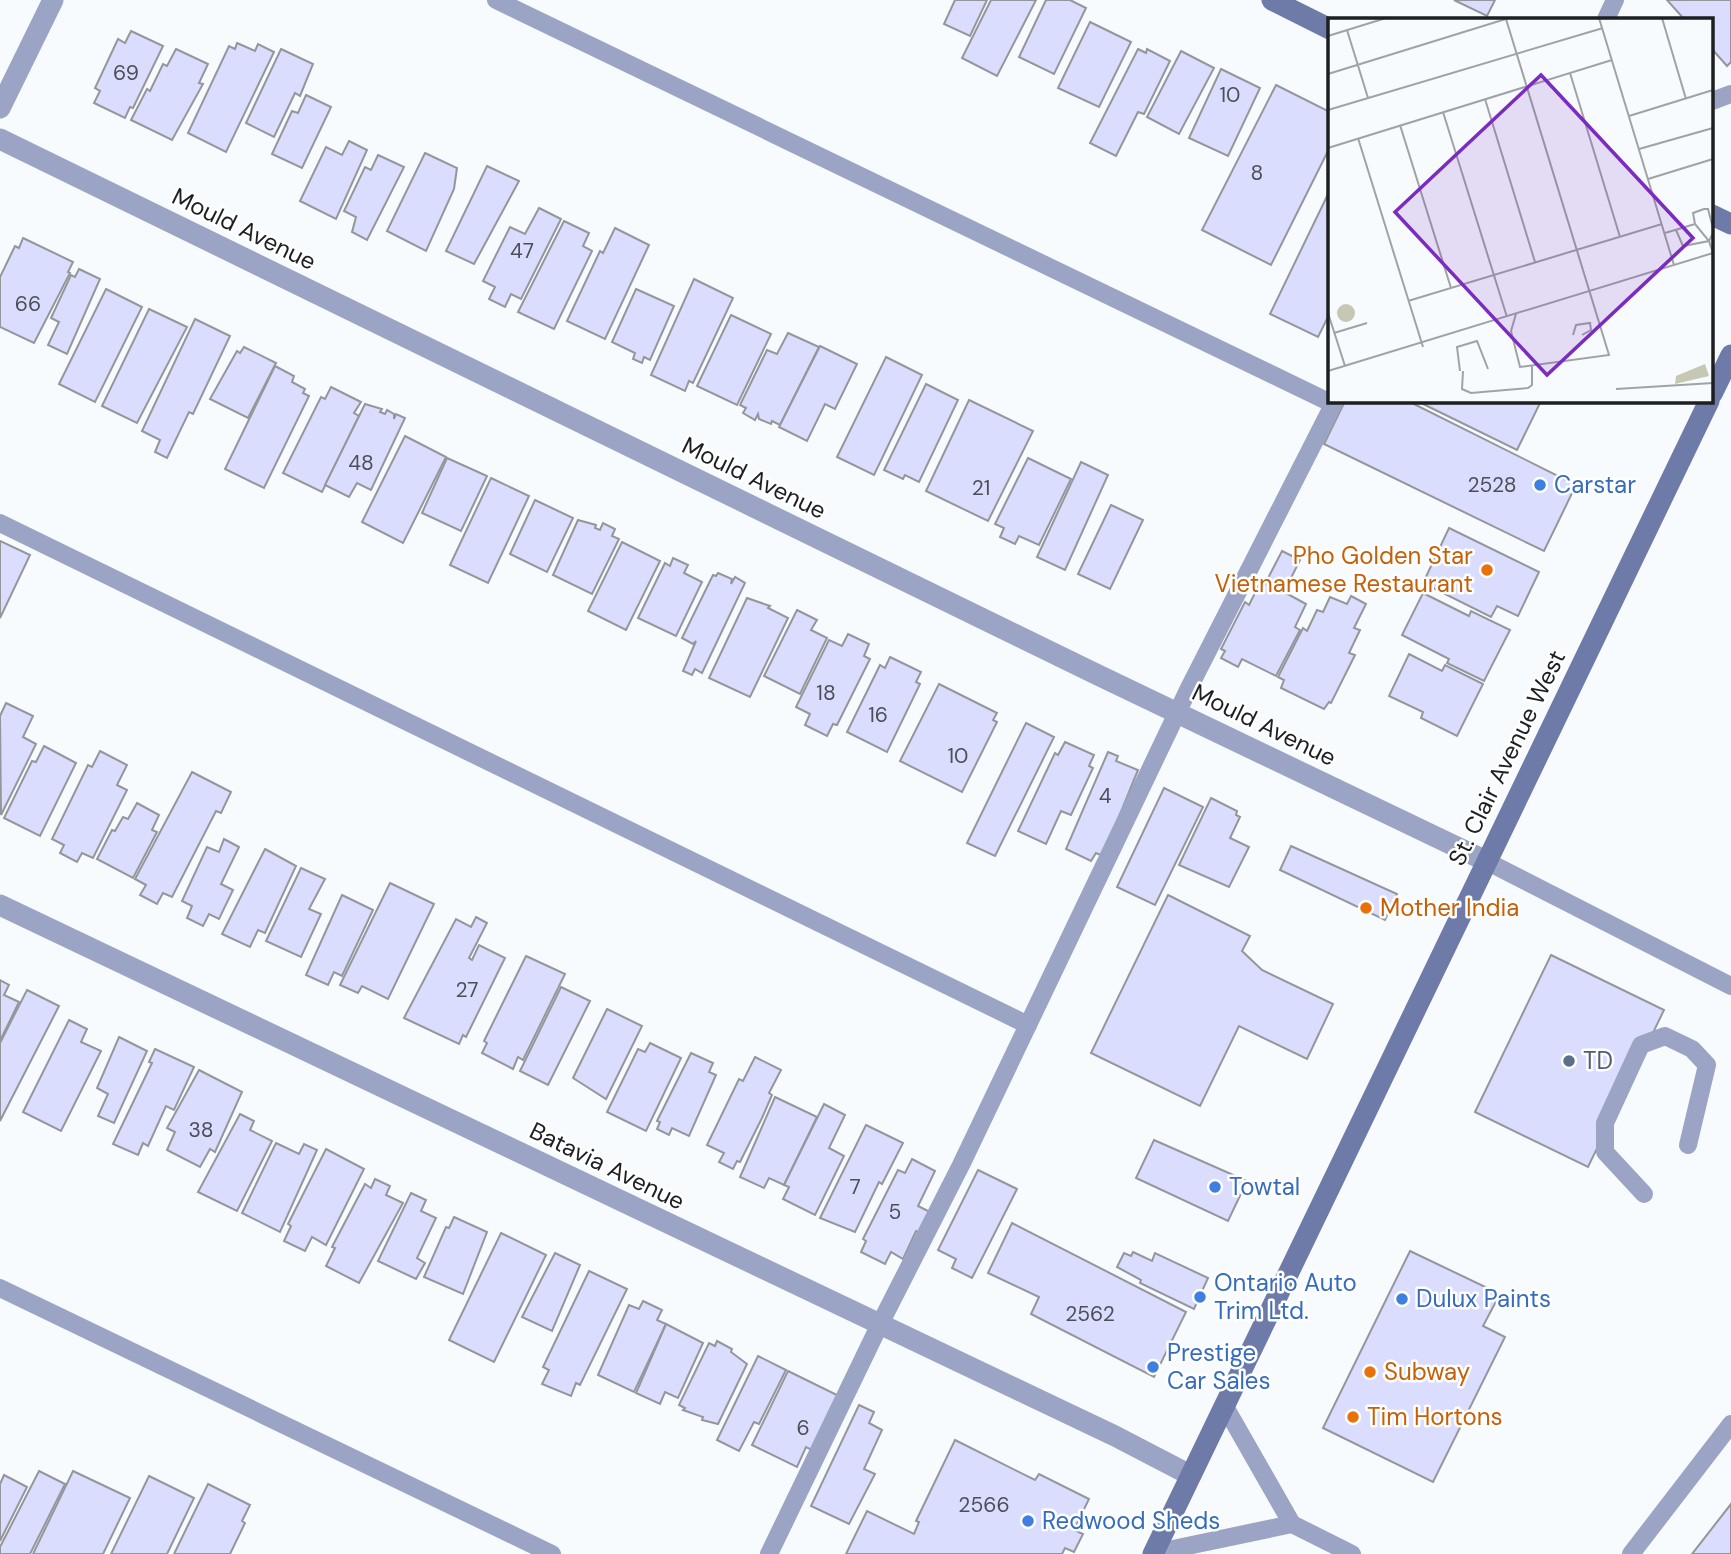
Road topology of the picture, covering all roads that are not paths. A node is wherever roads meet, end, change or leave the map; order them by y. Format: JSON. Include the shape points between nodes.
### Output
{"nodes":[{"id":1,"x":53,"y":0,"type":"edge"},
{"id":2,"x":496,"y":0,"type":"edge"},
{"id":3,"x":1272,"y":0,"type":"edge"},
{"id":4,"x":1615,"y":0,"type":"edge"},
{"id":5,"x":1606,"y":18,"type":"edge"},
{"id":6,"x":1328,"y":28,"type":"edge"},
{"id":7,"x":1731,"y":94,"type":"edge"},
{"id":8,"x":1714,"y":100,"type":"edge"},
{"id":9,"x":0,"y":108,"type":"edge"},
{"id":10,"x":0,"y":139,"type":"edge"},
{"id":11,"x":1714,"y":216,"type":"edge"},
{"id":12,"x":1731,"y":224,"type":"edge"},
{"id":13,"x":1731,"y":355,"type":"edge"},
{"id":14,"x":1714,"y":390,"type":"edge"},
{"id":15,"x":1328,"y":400,"type":"edge"},
{"id":16,"x":1709,"y":402,"type":"edge"},
{"id":17,"x":1334,"y":403,"type":"edge"},
{"id":18,"x":0,"y":523,"type":"edge"},
{"id":19,"x":1178,"y":713,"type":"junction"},
{"id":20,"x":1486,"y":861,"type":"junction"},
{"id":21,"x":0,"y":905,"type":"edge"},
{"id":22,"x":1731,"y":986,"type":"edge"},
{"id":23,"x":1028,"y":1025,"type":"junction"},
{"id":24,"x":1688,"y":1145,"type":"dead end"},
{"id":25,"x":1644,"y":1194,"type":"dead end"},
{"id":26,"x":0,"y":1288,"type":"edge"},
{"id":27,"x":879,"y":1326,"type":"junction"},
{"id":28,"x":1224,"y":1405,"type":"junction"},
{"id":29,"x":1731,"y":1424,"type":"edge"},
{"id":30,"x":1190,"y":1475,"type":"junction"},
{"id":31,"x":1292,"y":1524,"type":"junction"},
{"id":32,"x":1153,"y":1553,"type":"edge"},
{"id":33,"x":552,"y":1554,"type":"edge"},
{"id":34,"x":769,"y":1554,"type":"edge"},
{"id":35,"x":1352,"y":1554,"type":"edge"},
{"id":36,"x":1631,"y":1554,"type":"edge"}],
"edges":[{"from":1,"to":9,"type":"street"},
{"from":2,"to":15,"type":"lane"},
{"from":3,"to":6,"type":"main road"},
{"from":4,"to":5,"type":"lane"},
{"from":7,"to":8,"type":"lane"},
{"from":10,"to":19,"type":"street","name":"Mould Avenue"},
{"from":11,"to":12,"type":"main road"},
{"from":13,"to":14,"type":"main road"},
{"from":16,"to":20,"type":"main road","name":"St. Clair Avenue West"},
{"from":17,"to":19,"type":"lane"},
{"from":18,"to":23,"type":"lane"},
{"from":19,"to":20,"type":"street","name":"Mould Avenue"},
{"from":19,"to":23,"type":"lane"},
{"from":20,"to":22,"type":"lane"},
{"from":20,"to":28,"type":"main road","name":"St. Clair Avenue West"},
{"from":21,"to":27,"type":"street","name":"Batavia Avenue"},
{"from":23,"to":27,"type":"lane"},
{"from":24,"to":25,"type":"lane","via":[[1707,1065],[1692,1049],[1665,1036],[1641,1045],[1605,1123],[1605,1153]]},
{"from":26,"to":33,"type":"lane"},
{"from":27,"to":30,"type":"street","name":"Batavia Avenue"},
{"from":27,"to":34,"type":"lane"},
{"from":28,"to":30,"type":"main road","name":"St. Clair Avenue West"},
{"from":28,"to":31,"type":"lane"},
{"from":29,"to":36,"type":"lane"},
{"from":30,"to":32,"type":"main road","name":"St. Clair Avenue West"},
{"from":31,"to":32,"type":"lane"},
{"from":31,"to":35,"type":"lane"}]}
